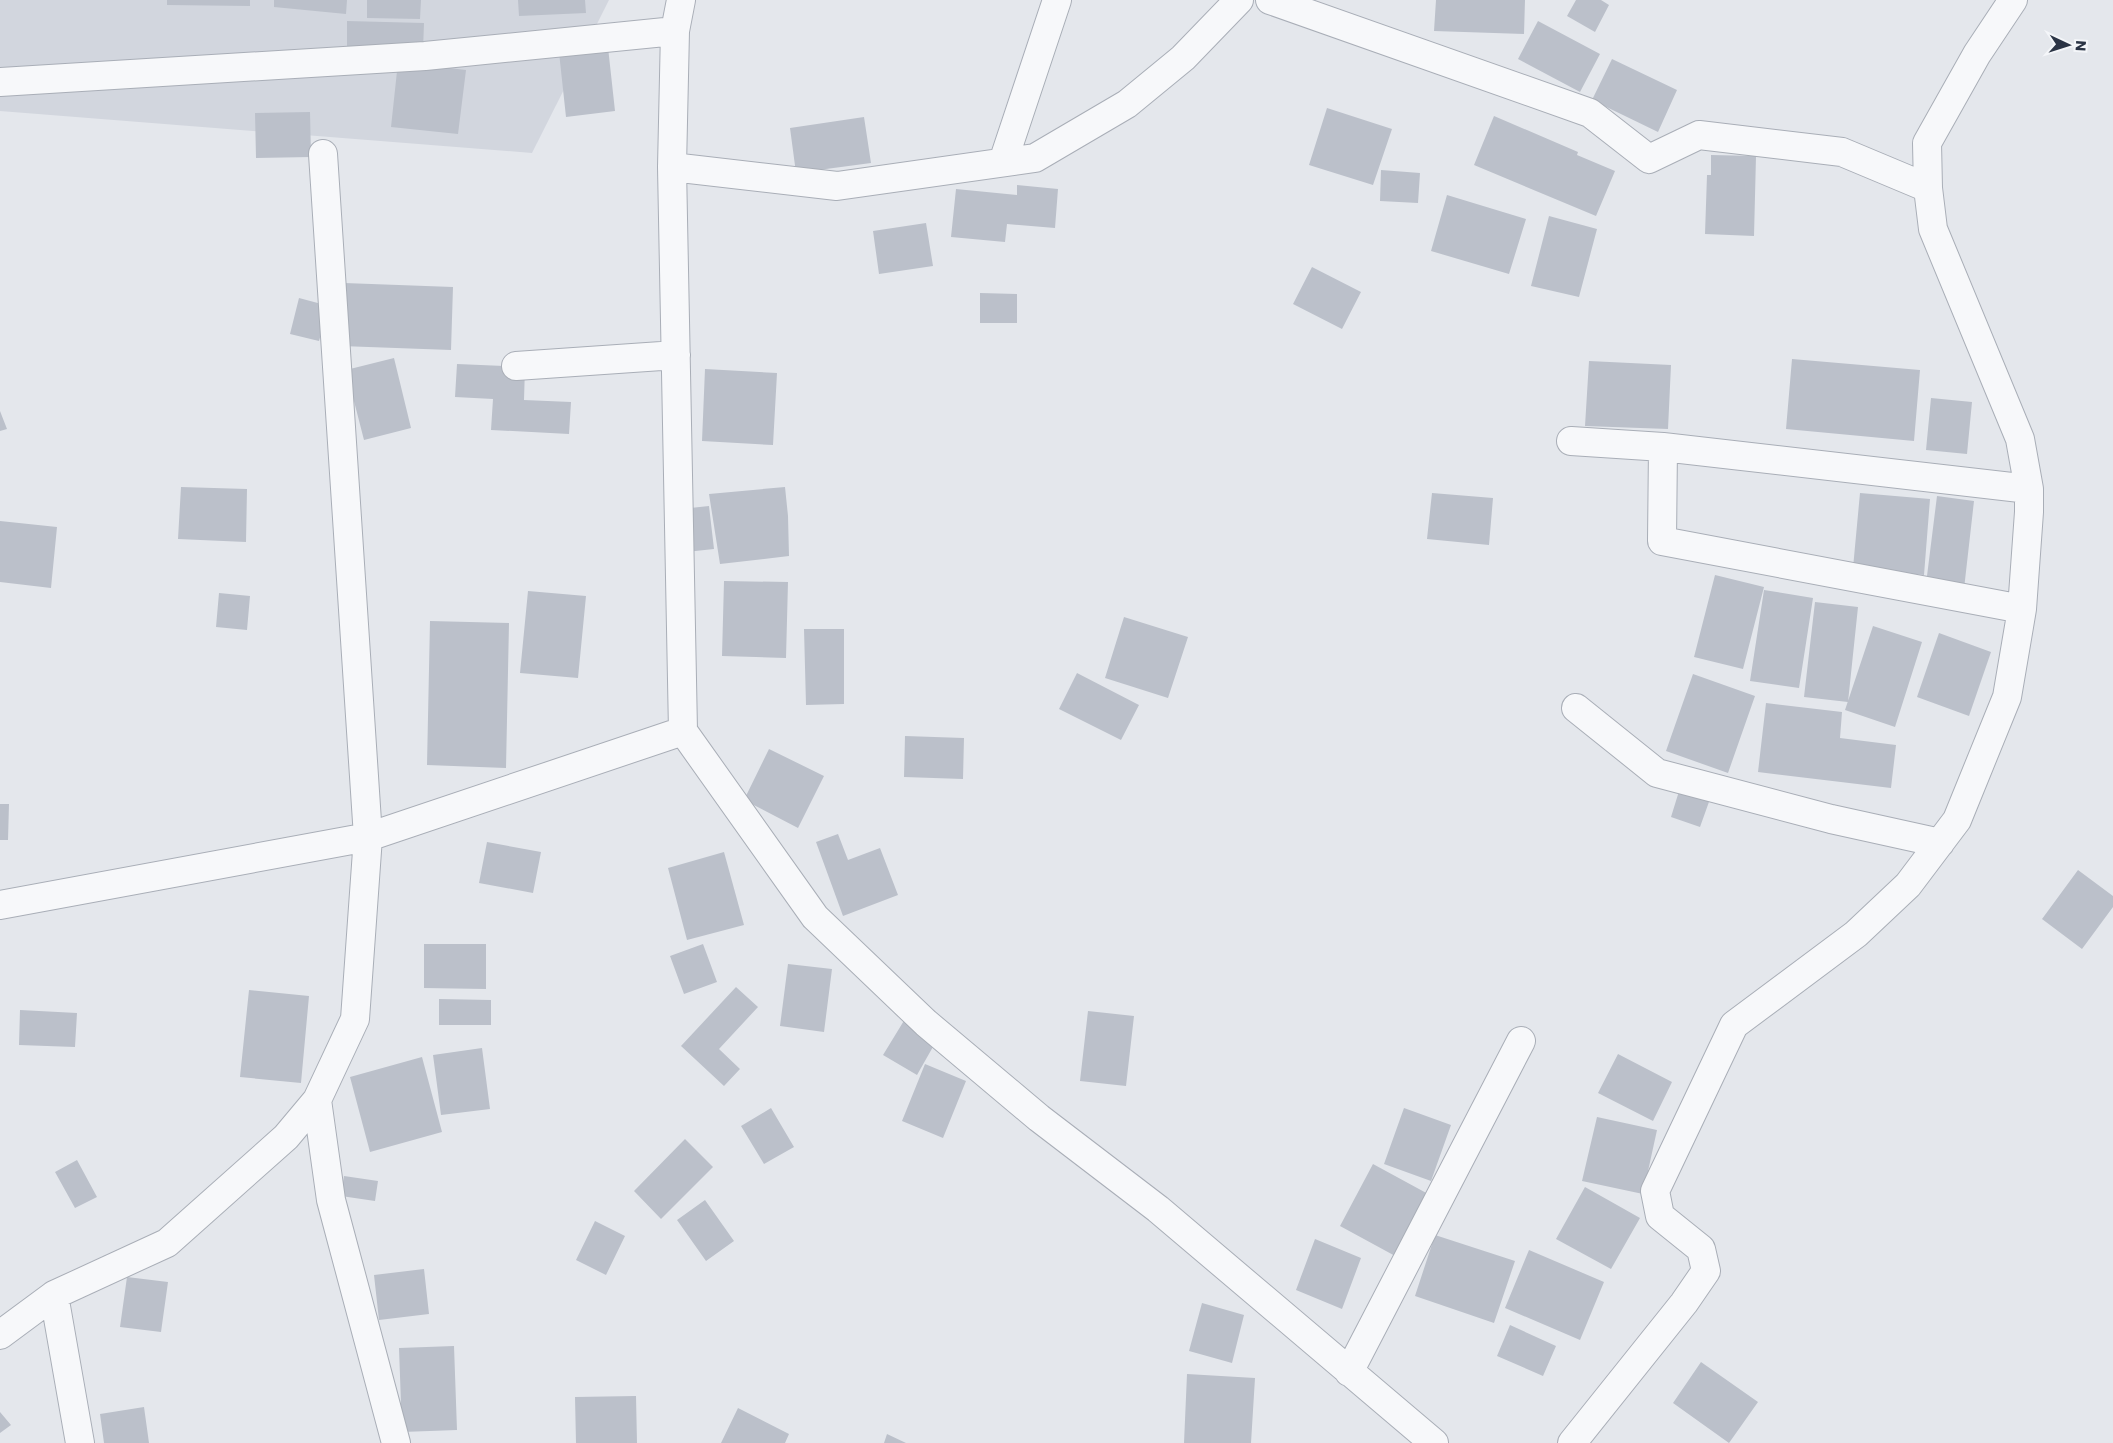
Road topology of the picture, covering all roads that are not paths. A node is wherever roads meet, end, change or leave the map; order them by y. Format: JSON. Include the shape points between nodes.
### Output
{"nodes":[{"id":1,"x":681,"y":0,"type":"edge"},
{"id":2,"x":1057,"y":0,"type":"edge"},
{"id":3,"x":1239,"y":0,"type":"edge"},
{"id":4,"x":1270,"y":0,"type":"edge"},
{"id":5,"x":2013,"y":0,"type":"edge"},
{"id":6,"x":675,"y":31,"type":"junction"},
{"id":7,"x":0,"y":82,"type":"edge"},
{"id":8,"x":323,"y":154,"type":"dead end"},
{"id":9,"x":1003,"y":162,"type":"junction"},
{"id":10,"x":672,"y":167,"type":"junction"},
{"id":11,"x":1928,"y":188,"type":"junction"},
{"id":12,"x":676,"y":355,"type":"junction"},
{"id":13,"x":516,"y":366,"type":"dead end"},
{"id":14,"x":1571,"y":441,"type":"dead end"},
{"id":15,"x":1662,"y":448,"type":"junction"},
{"id":16,"x":2029,"y":489,"type":"junction"},
{"id":17,"x":2022,"y":609,"type":"junction"},
{"id":18,"x":1576,"y":708,"type":"dead end"},
{"id":19,"x":683,"y":731,"type":"junction"},
{"id":20,"x":368,"y":838,"type":"junction"},
{"id":21,"x":1940,"y":843,"type":"junction"},
{"id":22,"x":0,"y":905,"type":"edge"},
{"id":23,"x":1521,"y":1041,"type":"dead end"},
{"id":24,"x":317,"y":1100,"type":"junction"},
{"id":25,"x":54,"y":1295,"type":"junction"},
{"id":26,"x":0,"y":1335,"type":"edge"},
{"id":27,"x":1349,"y":1372,"type":"junction"},
{"id":28,"x":80,"y":1443,"type":"edge"},
{"id":29,"x":396,"y":1443,"type":"edge"},
{"id":30,"x":1434,"y":1443,"type":"edge"},
{"id":31,"x":1572,"y":1443,"type":"edge"}],
"edges":[{"from":1,"to":6,"type":"street"},
{"from":2,"to":9,"type":"street"},
{"from":3,"to":9,"type":"street","via":[[1183,58],[1127,104],[1035,158]]},
{"from":4,"to":11,"type":"street","via":[[1590,113],[1650,160],[1699,135],[1842,152]]},
{"from":5,"to":11,"type":"street","via":[[1977,54],[1928,143]]},
{"from":6,"to":7,"type":"street","via":[[425,56]]},
{"from":6,"to":10,"type":"street"},
{"from":8,"to":20,"type":"street"},
{"from":9,"to":10,"type":"street","via":[[837,186]]},
{"from":10,"to":12,"type":"street"},
{"from":11,"to":16,"type":"street","via":[[1933,229],[2020,439]]},
{"from":12,"to":13,"type":"street"},
{"from":12,"to":19,"type":"street"},
{"from":14,"to":15,"type":"street"},
{"from":15,"to":16,"type":"street"},
{"from":15,"to":17,"type":"street","via":[[1662,541]]},
{"from":16,"to":17,"type":"street"},
{"from":17,"to":21,"type":"street","via":[[2007,697],[1957,820]]},
{"from":18,"to":21,"type":"street","via":[[1657,773],[1831,819]]},
{"from":19,"to":20,"type":"street"},
{"from":19,"to":27,"type":"street","via":[[815,917],[926,1023],[1039,1118],[1158,1209]]},
{"from":20,"to":22,"type":"street"},
{"from":20,"to":24,"type":"street","via":[[354,1019]]},
{"from":21,"to":31,"type":"street","via":[[1908,885],[1856,934],[1734,1025],[1654,1191],[1660,1216],[1701,1249],[1706,1271],[1684,1304]]},
{"from":23,"to":27,"type":"street"},
{"from":24,"to":25,"type":"street","via":[[286,1137],[167,1243]]},
{"from":24,"to":29,"type":"street","via":[[331,1200]]},
{"from":25,"to":26,"type":"street"},
{"from":25,"to":28,"type":"street"},
{"from":27,"to":30,"type":"street"}]}
